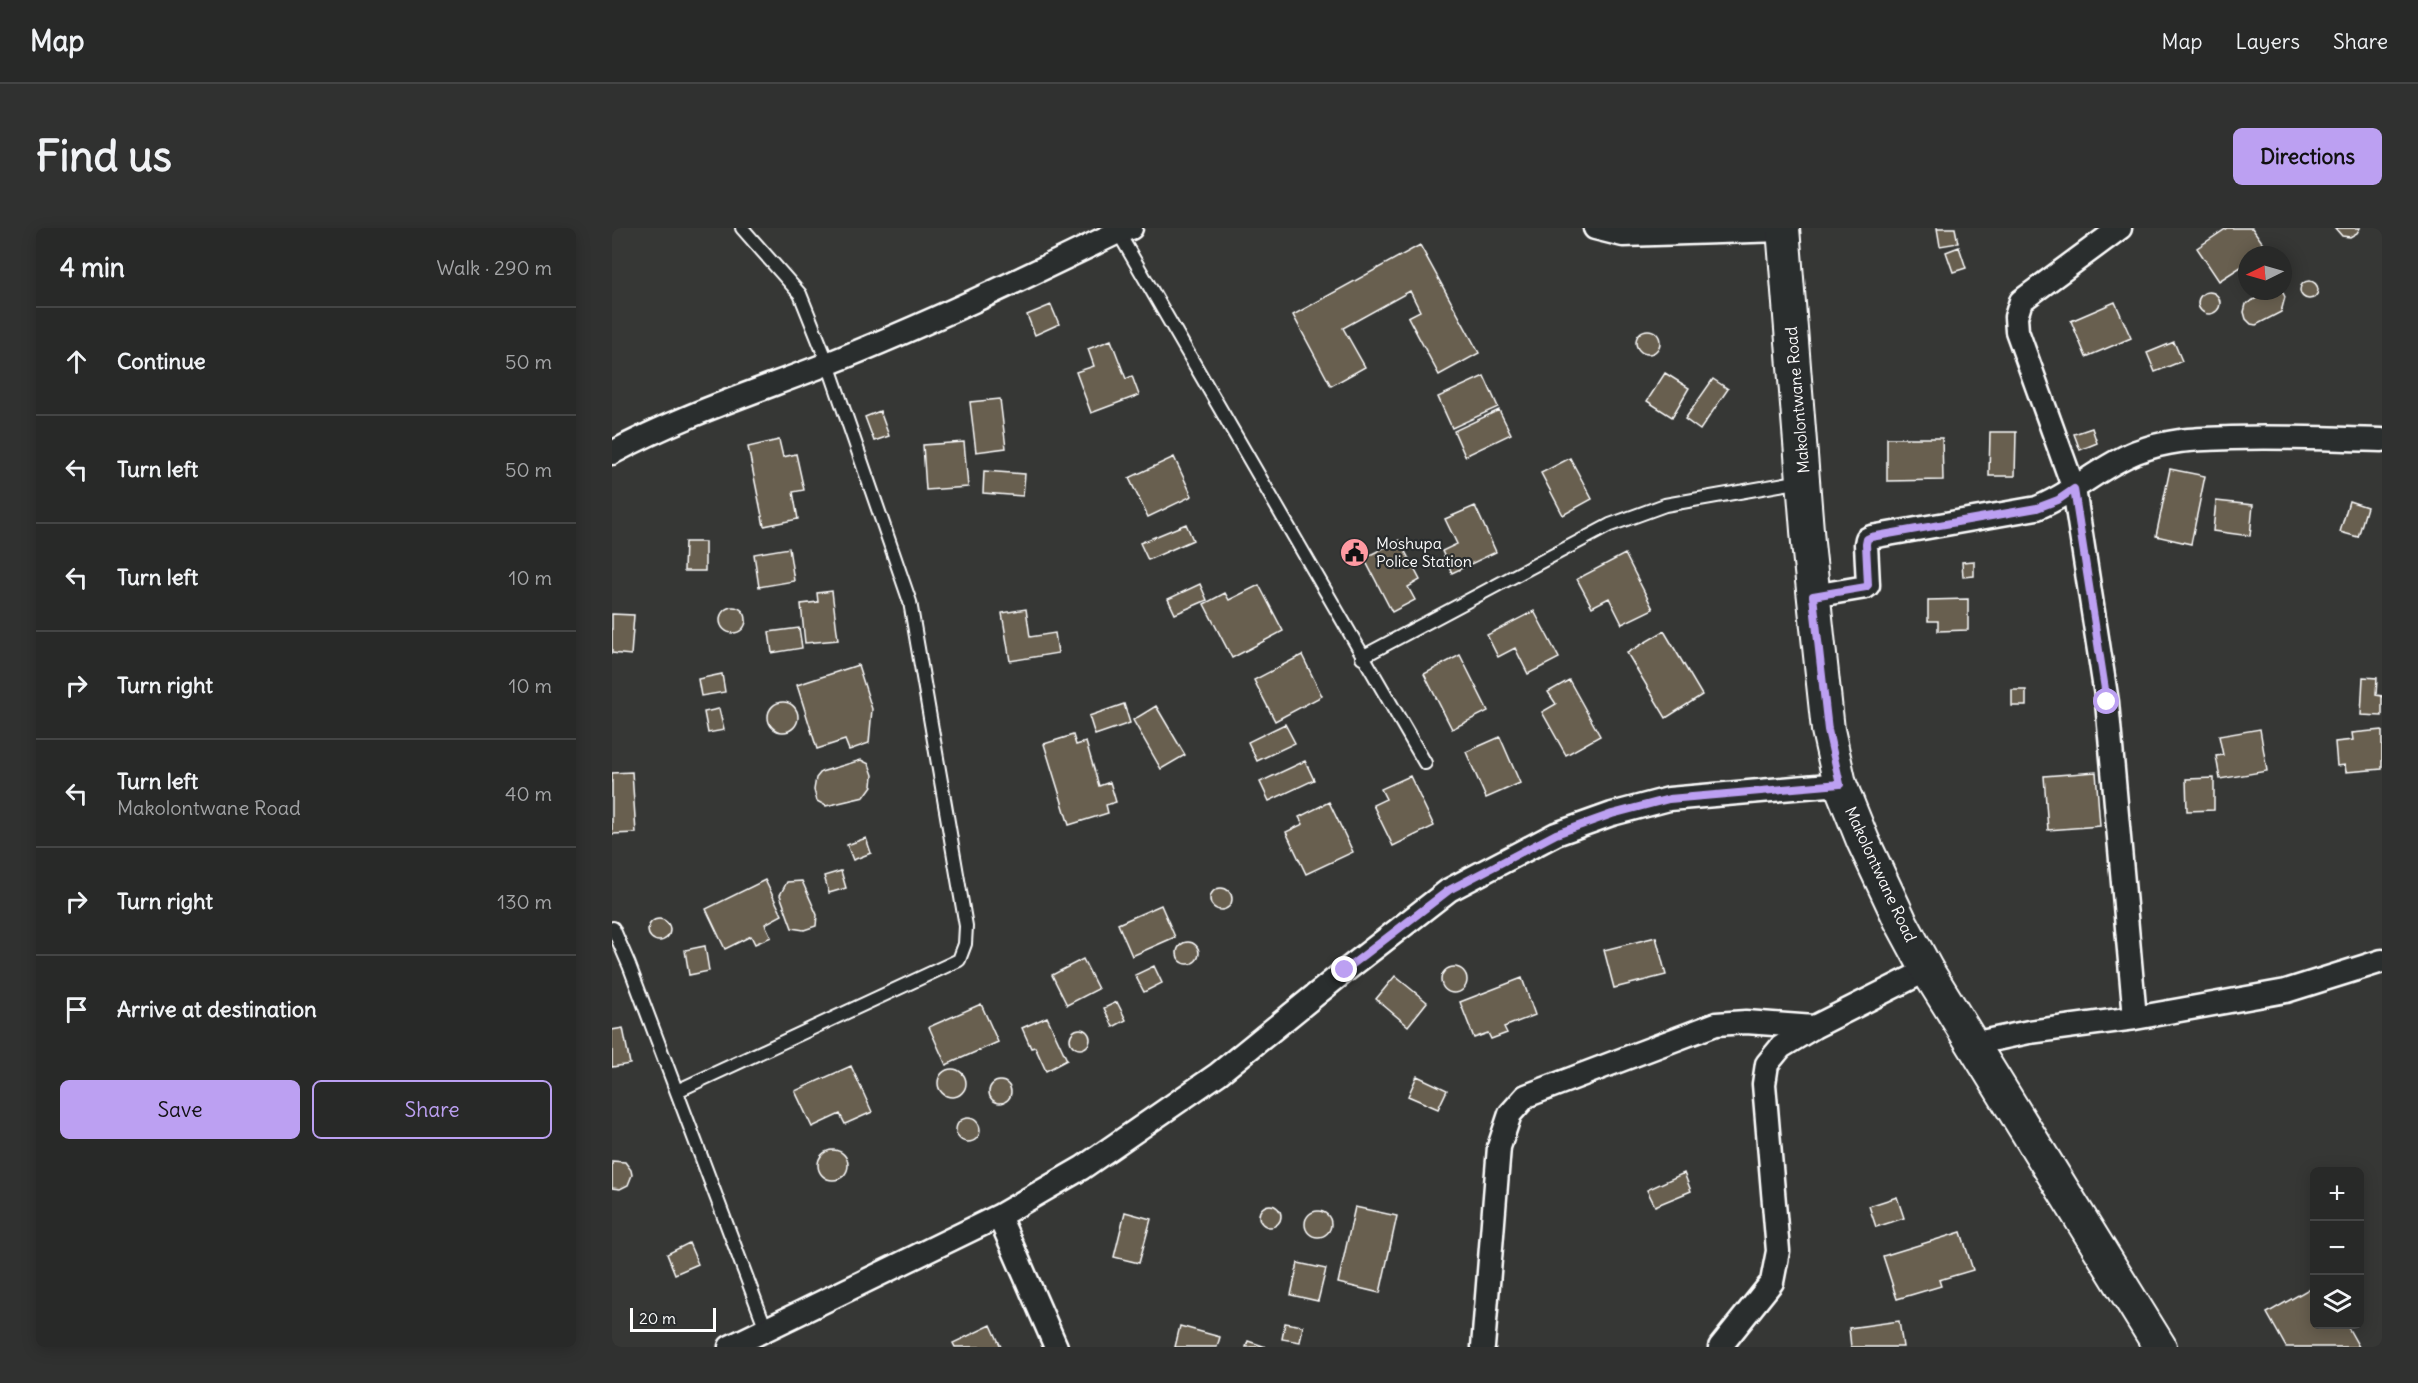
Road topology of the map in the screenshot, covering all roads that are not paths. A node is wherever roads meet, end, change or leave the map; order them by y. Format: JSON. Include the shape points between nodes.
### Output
{"nodes":[{"id":1,"x":742,"y":228,"type":"edge"},
{"id":2,"x":1595,"y":228,"type":"edge"},
{"id":3,"x":2120,"y":228,"type":"edge"},
{"id":4,"x":1783,"y":229,"type":"edge"},
{"id":5,"x":1124,"y":230,"type":"edge"},
{"id":6,"x":828,"y":364,"type":"junction"},
{"id":7,"x":2382,"y":440,"type":"edge"},
{"id":8,"x":614,"y":446,"type":"edge"},
{"id":9,"x":1803,"y":480,"type":"junction"},
{"id":10,"x":2074,"y":489,"type":"junction"},
{"id":11,"x":1813,"y":596,"type":"junction"},
{"id":12,"x":1362,"y":657,"type":"junction"},
{"id":13,"x":1425,"y":763,"type":"dead end"},
{"id":14,"x":1840,"y":784,"type":"junction"},
{"id":15,"x":613,"y":928,"type":"edge"},
{"id":16,"x":2382,"y":961,"type":"edge"},
{"id":17,"x":1927,"y":969,"type":"junction"},
{"id":18,"x":2135,"y":1018,"type":"junction"},
{"id":19,"x":1814,"y":1027,"type":"junction"},
{"id":20,"x":1972,"y":1044,"type":"junction"},
{"id":21,"x":676,"y":1091,"type":"junction"},
{"id":22,"x":999,"y":1216,"type":"junction"},
{"id":23,"x":766,"y":1329,"type":"junction"},
{"id":24,"x":730,"y":1347,"type":"edge"},
{"id":25,"x":1056,"y":1347,"type":"edge"},
{"id":26,"x":1483,"y":1347,"type":"edge"},
{"id":27,"x":1720,"y":1347,"type":"edge"},
{"id":28,"x":2160,"y":1347,"type":"edge"}],
"edges":[{"from":1,"to":6,"type":"lane","via":[[800,294]]},
{"from":2,"to":4,"type":"street","via":[[1623,235]]},
{"from":3,"to":10,"type":"street","via":[[2021,301],[2016,317],[2017,331]]},
{"from":4,"to":9,"type":"main road","name":"Makolontwane Road"},
{"from":5,"to":6,"type":"street"},
{"from":5,"to":12,"type":"lane"},
{"from":6,"to":8,"type":"street"},
{"from":6,"to":21,"type":"lane","via":[[910,602],[966,926],[965,944],[959,960]]},
{"from":7,"to":10,"type":"street","via":[[2173,440],[2104,466]]},
{"from":9,"to":11,"type":"main road","name":"Makolontwane Road"},
{"from":9,"to":12,"type":"lane","via":[[1665,505],[1610,525]]},
{"from":10,"to":11,"type":"street","via":[[2037,508],[1871,537],[1866,544],[1868,585]]},
{"from":10,"to":18,"type":"street","via":[[2107,702]]},
{"from":11,"to":14,"type":"main road","name":"Makolontwane Road","via":[[1828,730]]},
{"from":12,"to":13,"type":"lane"},
{"from":14,"to":17,"type":"main road","name":"Makolontwane Road","via":[[1863,842]]},
{"from":14,"to":22,"type":"street","via":[[1669,799],[1556,834],[1449,890],[1218,1074],[1082,1168]]},
{"from":15,"to":21,"type":"lane"},
{"from":16,"to":18,"type":"street","via":[[2286,991]]},
{"from":17,"to":19,"type":"street"},
{"from":17,"to":20,"type":"main road","name":"Makolontwane Road"},
{"from":18,"to":20,"type":"street"},
{"from":19,"to":26,"type":"street","via":[[1716,1024],[1526,1096],[1510,1114],[1499,1147]]},
{"from":19,"to":27,"type":"street","via":[[1781,1047],[1767,1064],[1764,1083],[1778,1251],[1772,1282]]},
{"from":20,"to":28,"type":"main road","name":"Makolontwane Road"},
{"from":21,"to":23,"type":"lane"},
{"from":22,"to":23,"type":"street"},
{"from":22,"to":25,"type":"street"},
{"from":23,"to":24,"type":"street"}]}
